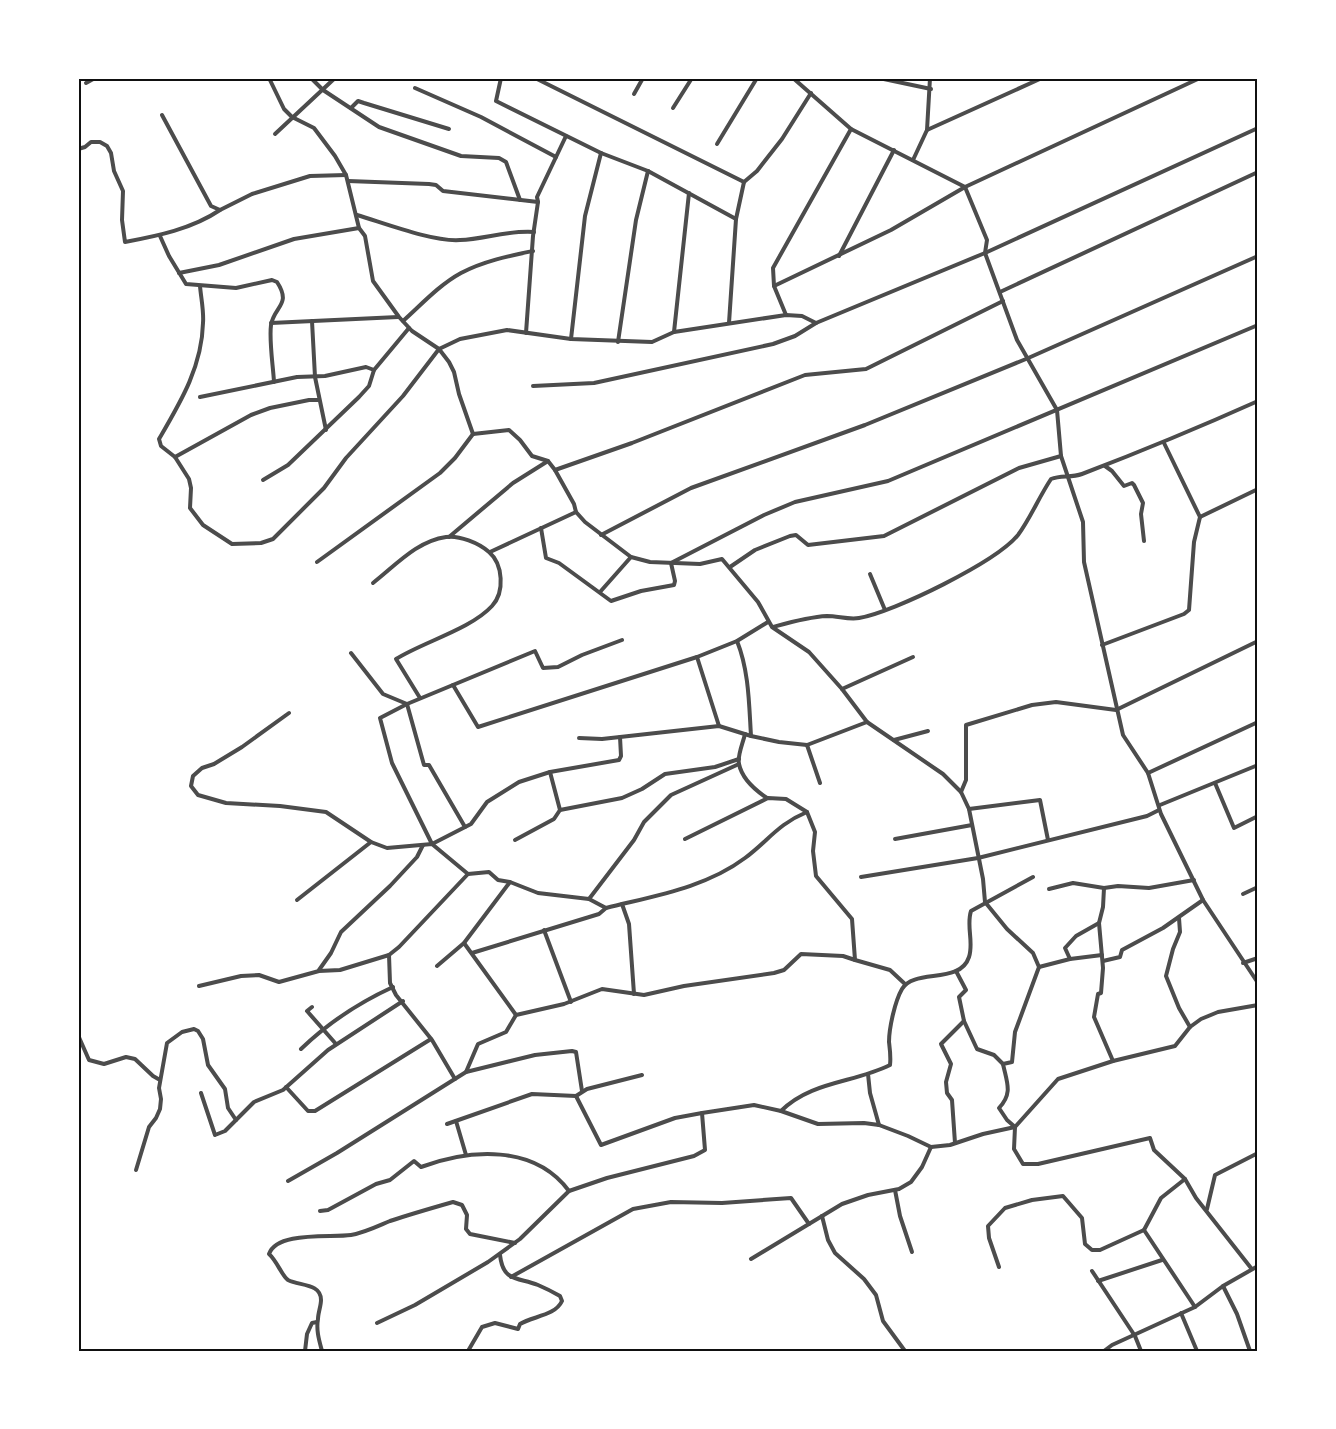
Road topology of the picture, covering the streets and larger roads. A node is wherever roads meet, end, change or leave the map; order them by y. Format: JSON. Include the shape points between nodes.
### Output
{"nodes":[{"id":1,"x":94,"y":78,"type":"edge"},
{"id":2,"x":269,"y":78,"type":"edge"},
{"id":3,"x":311,"y":78,"type":"edge"},
{"id":4,"x":335,"y":78,"type":"edge"},
{"id":5,"x":501,"y":78,"type":"edge"},
{"id":6,"x":535,"y":78,"type":"edge"},
{"id":7,"x":644,"y":78,"type":"edge"},
{"id":8,"x":692,"y":78,"type":"edge"},
{"id":9,"x":757,"y":78,"type":"edge"},
{"id":10,"x":793,"y":78,"type":"edge"},
{"id":11,"x":879,"y":78,"type":"edge"},
{"id":12,"x":930,"y":78,"type":"edge"},
{"id":13,"x":1042,"y":78,"type":"edge"},
{"id":14,"x":1200,"y":78,"type":"edge"},
{"id":15,"x":542,"y":79,"type":"edge"},
{"id":16,"x":86,"y":83,"type":"dead end"},
{"id":17,"x":415,"y":88,"type":"dead end"},
{"id":18,"x":931,"y":89,"type":"junction"},
{"id":19,"x":323,"y":90,"type":"junction"},
{"id":20,"x":812,"y":93,"type":"junction"},
{"id":21,"x":634,"y":94,"type":"dead end"},
{"id":22,"x":351,"y":108,"type":"junction"},
{"id":23,"x":672,"y":108,"type":"dead end"},
{"id":24,"x":162,"y":115,"type":"dead end"},
{"id":25,"x":292,"y":117,"type":"junction"},
{"id":26,"x":1258,"y":128,"type":"edge"},
{"id":27,"x":449,"y":129,"type":"dead end"},
{"id":28,"x":851,"y":129,"type":"junction"},
{"id":29,"x":927,"y":130,"type":"junction"},
{"id":30,"x":275,"y":134,"type":"dead end"},
{"id":31,"x":566,"y":136,"type":"junction"},
{"id":32,"x":717,"y":144,"type":"dead end"},
{"id":33,"x":78,"y":149,"type":"edge"},
{"id":34,"x":894,"y":150,"type":"junction"},
{"id":35,"x":601,"y":153,"type":"junction"},
{"id":36,"x":556,"y":157,"type":"junction"},
{"id":37,"x":913,"y":160,"type":"junction"},
{"id":38,"x":648,"y":171,"type":"junction"},
{"id":39,"x":1258,"y":172,"type":"edge"},
{"id":40,"x":346,"y":175,"type":"junction"},
{"id":41,"x":348,"y":181,"type":"junction"},
{"id":42,"x":744,"y":182,"type":"junction"},
{"id":43,"x":965,"y":187,"type":"junction"},
{"id":44,"x":689,"y":193,"type":"junction"},
{"id":45,"x":520,"y":200,"type":"junction"},
{"id":46,"x":538,"y":202,"type":"junction"},
{"id":47,"x":220,"y":210,"type":"junction"},
{"id":48,"x":357,"y":215,"type":"junction"},
{"id":49,"x":736,"y":219,"type":"junction"},
{"id":50,"x":359,"y":228,"type":"junction"},
{"id":51,"x":534,"y":232,"type":"junction"},
{"id":52,"x":160,"y":236,"type":"junction"},
{"id":53,"x":533,"y":251,"type":"junction"},
{"id":54,"x":985,"y":253,"type":"junction"},
{"id":55,"x":839,"y":256,"type":"junction"},
{"id":56,"x":1258,"y":256,"type":"edge"},
{"id":57,"x":179,"y":273,"type":"junction"},
{"id":58,"x":200,"y":286,"type":"junction"},
{"id":59,"x":774,"y":286,"type":"junction"},
{"id":60,"x":1000,"y":292,"type":"junction"},
{"id":61,"x":1003,"y":301,"type":"junction"},
{"id":62,"x":786,"y":315,"type":"junction"},
{"id":63,"x":399,"y":317,"type":"junction"},
{"id":64,"x":312,"y":321,"type":"junction"},
{"id":65,"x":403,"y":321,"type":"junction"},
{"id":66,"x":816,"y":322,"type":"junction"},
{"id":67,"x":271,"y":323,"type":"junction"},
{"id":68,"x":729,"y":323,"type":"junction"},
{"id":69,"x":1258,"y":325,"type":"edge"},
{"id":70,"x":409,"y":328,"type":"junction"},
{"id":71,"x":674,"y":332,"type":"junction"},
{"id":72,"x":526,"y":333,"type":"junction"},
{"id":73,"x":571,"y":339,"type":"junction"},
{"id":74,"x":618,"y":342,"type":"junction"},
{"id":75,"x":439,"y":349,"type":"junction"},
{"id":76,"x":1026,"y":359,"type":"junction"},
{"id":77,"x":374,"y":370,"type":"junction"},
{"id":78,"x":315,"y":377,"type":"junction"},
{"id":79,"x":274,"y":382,"type":"junction"},
{"id":80,"x":533,"y":386,"type":"dead end"},
{"id":81,"x":200,"y":397,"type":"dead end"},
{"id":82,"x":319,"y":400,"type":"junction"},
{"id":83,"x":1258,"y":401,"type":"edge"},
{"id":84,"x":1057,"y":410,"type":"junction"},
{"id":85,"x":326,"y":431,"type":"junction"},
{"id":86,"x":473,"y":434,"type":"junction"},
{"id":87,"x":1164,"y":443,"type":"junction"},
{"id":88,"x":1061,"y":456,"type":"junction"},
{"id":89,"x":175,"y":457,"type":"junction"},
{"id":90,"x":548,"y":461,"type":"junction"},
{"id":91,"x":1105,"y":465,"type":"junction"},
{"id":92,"x":555,"y":470,"type":"junction"},
{"id":93,"x":1067,"y":477,"type":"junction"},
{"id":94,"x":263,"y":480,"type":"dead end"},
{"id":95,"x":1258,"y":489,"type":"edge"},
{"id":96,"x":576,"y":512,"type":"junction"},
{"id":97,"x":1200,"y":517,"type":"junction"},
{"id":98,"x":541,"y":528,"type":"junction"},
{"id":99,"x":601,"y":535,"type":"junction"},
{"id":100,"x":449,"y":537,"type":"junction"},
{"id":101,"x":1144,"y":541,"type":"dead end"},
{"id":102,"x":490,"y":552,"type":"junction"},
{"id":103,"x":631,"y":557,"type":"junction"},
{"id":104,"x":317,"y":562,"type":"dead end"},
{"id":105,"x":671,"y":563,"type":"junction"},
{"id":106,"x":730,"y":567,"type":"junction"},
{"id":107,"x":870,"y":574,"type":"dead end"},
{"id":108,"x":373,"y":583,"type":"dead end"},
{"id":109,"x":600,"y":592,"type":"junction"},
{"id":110,"x":885,"y":610,"type":"junction"},
{"id":111,"x":768,"y":622,"type":"junction"},
{"id":112,"x":772,"y":627,"type":"junction"},
{"id":113,"x":622,"y":640,"type":"dead end"},
{"id":114,"x":737,"y":641,"type":"junction"},
{"id":115,"x":1258,"y":641,"type":"edge"},
{"id":116,"x":1102,"y":645,"type":"junction"},
{"id":117,"x":351,"y":653,"type":"dead end"},
{"id":118,"x":697,"y":657,"type":"junction"},
{"id":119,"x":913,"y":657,"type":"dead end"},
{"id":120,"x":453,"y":685,"type":"junction"},
{"id":121,"x":842,"y":690,"type":"junction"},
{"id":122,"x":420,"y":698,"type":"junction"},
{"id":123,"x":407,"y":704,"type":"junction"},
{"id":124,"x":1116,"y":710,"type":"junction"},
{"id":125,"x":289,"y":713,"type":"dead end"},
{"id":126,"x":867,"y":722,"type":"junction"},
{"id":127,"x":1258,"y":722,"type":"edge"},
{"id":128,"x":719,"y":726,"type":"junction"},
{"id":129,"x":928,"y":731,"type":"dead end"},
{"id":130,"x":745,"y":734,"type":"junction"},
{"id":131,"x":751,"y":736,"type":"junction"},
{"id":132,"x":620,"y":737,"type":"junction"},
{"id":133,"x":579,"y":738,"type":"dead end"},
{"id":134,"x":893,"y":740,"type":"junction"},
{"id":135,"x":807,"y":745,"type":"junction"},
{"id":136,"x":739,"y":762,"type":"junction"},
{"id":137,"x":1258,"y":765,"type":"edge"},
{"id":138,"x":550,"y":772,"type":"junction"},
{"id":139,"x":1148,"y":773,"type":"junction"},
{"id":140,"x":820,"y":783,"type":"dead end"},
{"id":141,"x":1215,"y":783,"type":"junction"},
{"id":142,"x":961,"y":792,"type":"junction"},
{"id":143,"x":768,"y":798,"type":"junction"},
{"id":144,"x":1159,"y":807,"type":"junction"},
{"id":145,"x":969,"y":809,"type":"junction"},
{"id":146,"x":560,"y":810,"type":"junction"},
{"id":147,"x":807,"y":812,"type":"junction"},
{"id":148,"x":1258,"y":816,"type":"edge"},
{"id":149,"x":972,"y":825,"type":"junction"},
{"id":150,"x":465,"y":827,"type":"junction"},
{"id":151,"x":685,"y":838,"type":"dead end"},
{"id":152,"x":895,"y":839,"type":"dead end"},
{"id":153,"x":515,"y":840,"type":"dead end"},
{"id":154,"x":1048,"y":840,"type":"junction"},
{"id":155,"x":371,"y":842,"type":"junction"},
{"id":156,"x":432,"y":844,"type":"junction"},
{"id":157,"x":423,"y":845,"type":"junction"},
{"id":158,"x":978,"y":858,"type":"junction"},
{"id":159,"x":468,"y":874,"type":"junction"},
{"id":160,"x":861,"y":877,"type":"dead end"},
{"id":161,"x":1033,"y":877,"type":"dead end"},
{"id":162,"x":1194,"y":879,"type":"junction"},
{"id":163,"x":510,"y":882,"type":"junction"},
{"id":164,"x":1258,"y":887,"type":"edge"},
{"id":165,"x":1104,"y":888,"type":"junction"},
{"id":166,"x":1049,"y":889,"type":"dead end"},
{"id":167,"x":1243,"y":894,"type":"dead end"},
{"id":168,"x":589,"y":899,"type":"junction"},
{"id":169,"x":297,"y":900,"type":"dead end"},
{"id":170,"x":1203,"y":900,"type":"junction"},
{"id":171,"x":985,"y":902,"type":"junction"},
{"id":172,"x":622,"y":904,"type":"junction"},
{"id":173,"x":606,"y":908,"type":"junction"},
{"id":174,"x":1179,"y":918,"type":"junction"},
{"id":175,"x":1099,"y":922,"type":"junction"},
{"id":176,"x":544,"y":930,"type":"junction"},
{"id":177,"x":464,"y":943,"type":"junction"},
{"id":178,"x":471,"y":953,"type":"junction"},
{"id":179,"x":389,"y":955,"type":"junction"},
{"id":180,"x":1102,"y":955,"type":"junction"},
{"id":181,"x":1258,"y":957,"type":"edge"},
{"id":182,"x":1070,"y":959,"type":"junction"},
{"id":183,"x":855,"y":960,"type":"junction"},
{"id":184,"x":1103,"y":961,"type":"junction"},
{"id":185,"x":1243,"y":963,"type":"junction"},
{"id":186,"x":437,"y":966,"type":"dead end"},
{"id":187,"x":1039,"y":967,"type":"junction"},
{"id":188,"x":956,"y":970,"type":"junction"},
{"id":189,"x":318,"y":971,"type":"junction"},
{"id":190,"x":1258,"y":983,"type":"edge"},
{"id":191,"x":905,"y":984,"type":"junction"},
{"id":192,"x":199,"y":986,"type":"dead end"},
{"id":193,"x":393,"y":987,"type":"junction"},
{"id":194,"x":634,"y":994,"type":"junction"},
{"id":195,"x":403,"y":1001,"type":"junction"},
{"id":196,"x":571,"y":1002,"type":"junction"},
{"id":197,"x":1258,"y":1005,"type":"edge"},
{"id":198,"x":312,"y":1006,"type":"dead end"},
{"id":199,"x":516,"y":1015,"type":"junction"},
{"id":200,"x":964,"y":1021,"type":"junction"},
{"id":201,"x":1190,"y":1027,"type":"junction"},
{"id":202,"x":322,"y":1029,"type":"junction"},
{"id":203,"x":78,"y":1035,"type":"edge"},
{"id":204,"x":430,"y":1039,"type":"junction"},
{"id":205,"x":336,"y":1044,"type":"junction"},
{"id":206,"x":301,"y":1049,"type":"dead end"},
{"id":207,"x":1113,"y":1061,"type":"junction"},
{"id":208,"x":1003,"y":1064,"type":"junction"},
{"id":209,"x":466,"y":1072,"type":"junction"},
{"id":210,"x":868,"y":1074,"type":"junction"},
{"id":211,"x":642,"y":1075,"type":"dead end"},
{"id":212,"x":455,"y":1079,"type":"junction"},
{"id":213,"x":160,"y":1080,"type":"junction"},
{"id":214,"x":286,"y":1087,"type":"junction"},
{"id":215,"x":582,"y":1091,"type":"junction"},
{"id":216,"x":201,"y":1093,"type":"dead end"},
{"id":217,"x":576,"y":1096,"type":"junction"},
{"id":218,"x":781,"y":1111,"type":"junction"},
{"id":219,"x":702,"y":1113,"type":"junction"},
{"id":220,"x":236,"y":1120,"type":"junction"},
{"id":221,"x":456,"y":1121,"type":"junction"},
{"id":222,"x":447,"y":1124,"type":"dead end"},
{"id":223,"x":879,"y":1125,"type":"junction"},
{"id":224,"x":1015,"y":1127,"type":"junction"},
{"id":225,"x":955,"y":1143,"type":"junction"},
{"id":226,"x":931,"y":1147,"type":"junction"},
{"id":227,"x":1258,"y":1153,"type":"edge"},
{"id":228,"x":466,"y":1155,"type":"junction"},
{"id":229,"x":136,"y":1170,"type":"dead end"},
{"id":230,"x":1185,"y":1179,"type":"junction"},
{"id":231,"x":288,"y":1181,"type":"dead end"},
{"id":232,"x":895,"y":1190,"type":"junction"},
{"id":233,"x":568,"y":1191,"type":"junction"},
{"id":234,"x":1207,"y":1209,"type":"junction"},
{"id":235,"x":320,"y":1211,"type":"dead end"},
{"id":236,"x":822,"y":1216,"type":"junction"},
{"id":237,"x":809,"y":1224,"type":"junction"},
{"id":238,"x":1144,"y":1230,"type":"junction"},
{"id":239,"x":515,"y":1243,"type":"junction"},
{"id":240,"x":912,"y":1252,"type":"dead end"},
{"id":241,"x":500,"y":1254,"type":"junction"},
{"id":242,"x":751,"y":1259,"type":"dead end"},
{"id":243,"x":1162,"y":1260,"type":"junction"},
{"id":244,"x":1258,"y":1266,"type":"edge"},
{"id":245,"x":999,"y":1267,"type":"dead end"},
{"id":246,"x":1251,"y":1268,"type":"junction"},
{"id":247,"x":1092,"y":1271,"type":"dead end"},
{"id":248,"x":511,"y":1277,"type":"junction"},
{"id":249,"x":1098,"y":1281,"type":"junction"},
{"id":250,"x":1223,"y":1286,"type":"junction"},
{"id":251,"x":1195,"y":1306,"type":"junction"},
{"id":252,"x":1181,"y":1313,"type":"junction"},
{"id":253,"x":317,"y":1322,"type":"junction"},
{"id":254,"x":377,"y":1323,"type":"dead end"},
{"id":255,"x":1135,"y":1336,"type":"junction"},
{"id":256,"x":305,"y":1351,"type":"edge"},
{"id":257,"x":322,"y":1351,"type":"edge"},
{"id":258,"x":468,"y":1351,"type":"edge"},
{"id":259,"x":906,"y":1351,"type":"edge"},
{"id":260,"x":1104,"y":1351,"type":"edge"},
{"id":261,"x":1141,"y":1351,"type":"edge"},
{"id":262,"x":1197,"y":1351,"type":"edge"},
{"id":263,"x":1250,"y":1351,"type":"edge"}],
"edges":[{"from":1,"to":16,"type":"street"},
{"from":2,"to":25,"type":"street"},
{"from":3,"to":19,"type":"street"},
{"from":4,"to":19,"type":"street"},
{"from":5,"to":31,"type":"street","via":[[496,101]]},
{"from":6,"to":15,"type":"street"},
{"from":7,"to":21,"type":"street"},
{"from":8,"to":23,"type":"street"},
{"from":9,"to":32,"type":"street"},
{"from":10,"to":20,"type":"street"},
{"from":11,"to":18,"type":"street"},
{"from":12,"to":18,"type":"street"},
{"from":13,"to":29,"type":"street"},
{"from":14,"to":43,"type":"street"},
{"from":15,"to":42,"type":"street"},
{"from":17,"to":36,"type":"street","via":[[482,117]]},
{"from":18,"to":29,"type":"street"},
{"from":19,"to":22,"type":"street"},
{"from":19,"to":25,"type":"street"},
{"from":20,"to":28,"type":"street"},
{"from":20,"to":42,"type":"street","via":[[758,171]]},
{"from":22,"to":27,"type":"street","via":[[358,101]]},
{"from":22,"to":45,"type":"street","via":[[378,127],[461,156],[499,158],[506,162]]},
{"from":24,"to":47,"type":"street","via":[[211,207]]},
{"from":25,"to":30,"type":"street"},
{"from":25,"to":40,"type":"street","via":[[314,128]]},
{"from":26,"to":54,"type":"street"},
{"from":28,"to":34,"type":"street"},
{"from":28,"to":59,"type":"street","via":[[773,268]]},
{"from":29,"to":37,"type":"street"},
{"from":31,"to":35,"type":"street"},
{"from":31,"to":36,"type":"street"},
{"from":33,"to":52,"type":"street","via":[[100,142],[111,153],[123,190],[125,242]]},
{"from":34,"to":37,"type":"street"},
{"from":34,"to":55,"type":"street"},
{"from":35,"to":38,"type":"street"},
{"from":35,"to":73,"type":"street","via":[[585,216]]},
{"from":36,"to":46,"type":"street"},
{"from":37,"to":43,"type":"street"},
{"from":38,"to":44,"type":"street"},
{"from":38,"to":74,"type":"street","via":[[636,220]]},
{"from":39,"to":60,"type":"street"},
{"from":40,"to":41,"type":"street"},
{"from":40,"to":47,"type":"street","via":[[310,176],[252,194]]},
{"from":41,"to":45,"type":"street","via":[[429,184],[443,190]]},
{"from":41,"to":48,"type":"street"},
{"from":42,"to":49,"type":"street"},
{"from":43,"to":54,"type":"street","via":[[987,240]]},
{"from":43,"to":55,"type":"street"},
{"from":44,"to":49,"type":"street"},
{"from":44,"to":71,"type":"street"},
{"from":45,"to":46,"type":"street"},
{"from":46,"to":51,"type":"street"},
{"from":47,"to":52,"type":"street"},
{"from":48,"to":50,"type":"street"},
{"from":48,"to":51,"type":"street","via":[[446,239]]},
{"from":49,"to":68,"type":"street"},
{"from":50,"to":57,"type":"street","via":[[294,239],[219,265]]},
{"from":50,"to":63,"type":"street","via":[[365,236],[373,281]]},
{"from":51,"to":53,"type":"street"},
{"from":52,"to":57,"type":"street"},
{"from":53,"to":65,"type":"street","via":[[497,258],[460,273]]},
{"from":53,"to":72,"type":"street"},
{"from":54,"to":60,"type":"street"},
{"from":54,"to":66,"type":"street"},
{"from":55,"to":59,"type":"street"},
{"from":56,"to":76,"type":"street"},
{"from":57,"to":58,"type":"street","via":[[186,284]]},
{"from":58,"to":67,"type":"street","via":[[236,288],[277,282],[284,302]]},
{"from":58,"to":89,"type":"street","via":[[200,353],[187,390],[159,439],[161,447]]},
{"from":59,"to":62,"type":"street"},
{"from":60,"to":61,"type":"street"},
{"from":61,"to":76,"type":"street"},
{"from":61,"to":92,"type":"street","via":[[866,369],[805,375]]},
{"from":62,"to":66,"type":"street"},
{"from":62,"to":68,"type":"street"},
{"from":63,"to":64,"type":"street"},
{"from":63,"to":65,"type":"street"},
{"from":64,"to":67,"type":"street"},
{"from":64,"to":78,"type":"street"},
{"from":65,"to":70,"type":"street"},
{"from":66,"to":80,"type":"street","via":[[773,344],[594,382]]},
{"from":67,"to":79,"type":"street"},
{"from":68,"to":71,"type":"street"},
{"from":69,"to":84,"type":"street"},
{"from":70,"to":75,"type":"street"},
{"from":70,"to":77,"type":"street"},
{"from":71,"to":74,"type":"street","via":[[652,342]]},
{"from":72,"to":73,"type":"street"},
{"from":72,"to":75,"type":"street","via":[[488,333]]},
{"from":73,"to":74,"type":"street"},
{"from":75,"to":86,"type":"street","via":[[454,372]]},
{"from":75,"to":89,"type":"street","via":[[324,488],[273,539],[232,544],[203,525],[190,508],[189,479]]},
{"from":76,"to":84,"type":"street"},
{"from":76,"to":99,"type":"street","via":[[865,425],[691,488]]},
{"from":77,"to":78,"type":"street","via":[[366,367]]},
{"from":77,"to":85,"type":"street","via":[[369,386]]},
{"from":78,"to":79,"type":"street"},
{"from":78,"to":82,"type":"street"},
{"from":79,"to":81,"type":"street"},
{"from":82,"to":85,"type":"street"},
{"from":82,"to":89,"type":"street","via":[[251,415]]},
{"from":83,"to":87,"type":"street"},
{"from":84,"to":88,"type":"street"},
{"from":84,"to":105,"type":"street","via":[[888,481],[795,502],[764,514]]},
{"from":85,"to":94,"type":"street","via":[[288,465]]},
{"from":86,"to":90,"type":"street","via":[[509,430],[532,456]]},
{"from":86,"to":104,"type":"street","via":[[440,473]]},
{"from":87,"to":91,"type":"street"},
{"from":87,"to":97,"type":"street"},
{"from":88,"to":93,"type":"street"},
{"from":88,"to":106,"type":"street","via":[[1019,468],[884,536],[808,545],[796,535],[790,536],[755,550]]},
{"from":90,"to":92,"type":"street"},
{"from":90,"to":100,"type":"street","via":[[513,483]]},
{"from":91,"to":93,"type":"street"},
{"from":91,"to":101,"type":"street","via":[[1124,486],[1134,485],[1143,503]]},
{"from":92,"to":96,"type":"street"},
{"from":93,"to":110,"type":"street","via":[[1051,479],[1018,534],[1003,549],[960,576]]},
{"from":93,"to":116,"type":"street","via":[[1083,522],[1084,562]]},
{"from":95,"to":97,"type":"street"},
{"from":96,"to":98,"type":"street"},
{"from":96,"to":99,"type":"street"},
{"from":97,"to":116,"type":"street","via":[[1194,542],[1189,610]]},
{"from":98,"to":102,"type":"street"},
{"from":98,"to":109,"type":"street","via":[[546,558]]},
{"from":99,"to":103,"type":"street"},
{"from":100,"to":102,"type":"street","via":[[471,541]]},
{"from":100,"to":108,"type":"street","via":[[418,546]]},
{"from":102,"to":122,"type":"street","via":[[501,580],[501,593],[492,607],[396,659]]},
{"from":103,"to":105,"type":"street"},
{"from":103,"to":109,"type":"street"},
{"from":105,"to":106,"type":"street","via":[[700,564],[722,559]]},
{"from":105,"to":109,"type":"street","via":[[674,585],[611,601]]},
{"from":106,"to":111,"type":"street","via":[[758,602]]},
{"from":107,"to":110,"type":"street"},
{"from":110,"to":112,"type":"street","via":[[858,618],[800,619]]},
{"from":111,"to":112,"type":"street"},
{"from":111,"to":114,"type":"street"},
{"from":112,"to":121,"type":"street","via":[[809,652]]},
{"from":113,"to":120,"type":"street","via":[[558,667],[543,668],[535,651]]},
{"from":114,"to":118,"type":"street"},
{"from":114,"to":131,"type":"street","via":[[748,684]]},
{"from":115,"to":124,"type":"street"},
{"from":116,"to":124,"type":"street"},
{"from":117,"to":123,"type":"street","via":[[383,694]]},
{"from":118,"to":120,"type":"street","via":[[478,727]]},
{"from":118,"to":128,"type":"street"},
{"from":119,"to":121,"type":"street"},
{"from":120,"to":122,"type":"street"},
{"from":121,"to":126,"type":"street"},
{"from":122,"to":123,"type":"street"},
{"from":123,"to":150,"type":"street","via":[[424,765],[429,765]]},
{"from":123,"to":156,"type":"street","via":[[380,718],[392,763]]},
{"from":124,"to":139,"type":"street","via":[[1123,735]]},
{"from":124,"to":142,"type":"street","via":[[1056,702],[1032,705],[966,725],[966,780]]},
{"from":125,"to":155,"type":"street","via":[[242,747],[202,768],[191,786],[198,795],[226,802],[326,812]]},
{"from":126,"to":134,"type":"street"},
{"from":126,"to":135,"type":"street"},
{"from":127,"to":139,"type":"street"},
{"from":128,"to":130,"type":"street"},
{"from":128,"to":132,"type":"street"},
{"from":129,"to":134,"type":"street"},
{"from":130,"to":131,"type":"street"},
{"from":130,"to":136,"type":"street"},
{"from":131,"to":135,"type":"street"},
{"from":132,"to":133,"type":"street"},
{"from":132,"to":138,"type":"street","via":[[619,760]]},
{"from":134,"to":142,"type":"street","via":[[943,774]]},
{"from":135,"to":140,"type":"street"},
{"from":136,"to":143,"type":"street","via":[[754,790]]},
{"from":136,"to":146,"type":"street","via":[[665,774],[622,798]]},
{"from":136,"to":168,"type":"street","via":[[671,795],[644,822]]},
{"from":137,"to":141,"type":"street"},
{"from":138,"to":146,"type":"street"},
{"from":138,"to":150,"type":"street","via":[[519,782],[487,802]]},
{"from":139,"to":144,"type":"street"},
{"from":141,"to":144,"type":"street"},
{"from":141,"to":148,"type":"street","via":[[1234,828]]},
{"from":142,"to":145,"type":"street"},
{"from":143,"to":147,"type":"street","via":[[786,799]]},
{"from":143,"to":151,"type":"street"},
{"from":144,"to":154,"type":"street","via":[[1147,816]]},
{"from":144,"to":162,"type":"street"},
{"from":145,"to":149,"type":"street"},
{"from":145,"to":154,"type":"street","via":[[1040,800]]},
{"from":146,"to":153,"type":"street","via":[[554,819]]},
{"from":147,"to":172,"type":"street","via":[[791,818],[745,858],[714,876]]},
{"from":147,"to":183,"type":"street","via":[[814,832],[816,876],[852,920]]},
{"from":149,"to":152,"type":"street"},
{"from":149,"to":158,"type":"street"},
{"from":150,"to":156,"type":"street"},
{"from":154,"to":158,"type":"street"},
{"from":155,"to":157,"type":"street","via":[[387,848]]},
{"from":155,"to":169,"type":"street"},
{"from":156,"to":157,"type":"street"},
{"from":156,"to":159,"type":"street"},
{"from":157,"to":189,"type":"street","via":[[390,886],[341,932]]},
{"from":158,"to":160,"type":"street"},
{"from":158,"to":171,"type":"street"},
{"from":159,"to":163,"type":"street","via":[[489,872],[498,880]]},
{"from":159,"to":179,"type":"street"},
{"from":161,"to":171,"type":"street"},
{"from":162,"to":165,"type":"street","via":[[1149,888]]},
{"from":162,"to":170,"type":"street"},
{"from":163,"to":168,"type":"street","via":[[537,893]]},
{"from":163,"to":177,"type":"street"},
{"from":164,"to":167,"type":"street"},
{"from":165,"to":166,"type":"street","via":[[1073,883]]},
{"from":165,"to":175,"type":"street"},
{"from":168,"to":173,"type":"street"},
{"from":170,"to":174,"type":"street"},
{"from":170,"to":185,"type":"street"},
{"from":171,"to":187,"type":"street","via":[[1032,953]]},
{"from":171,"to":188,"type":"street","via":[[971,911],[969,957]]},
{"from":172,"to":173,"type":"street"},
{"from":172,"to":194,"type":"street","via":[[629,924]]},
{"from":173,"to":176,"type":"street","via":[[599,914]]},
{"from":174,"to":184,"type":"street","via":[[1122,950],[1120,957]]},
{"from":174,"to":201,"type":"street","via":[[1180,932],[1166,976]]},
{"from":175,"to":180,"type":"street"},
{"from":175,"to":182,"type":"street","via":[[1065,948]]},
{"from":176,"to":178,"type":"street"},
{"from":176,"to":196,"type":"street"},
{"from":177,"to":178,"type":"street"},
{"from":177,"to":186,"type":"street"},
{"from":178,"to":199,"type":"street"},
{"from":179,"to":189,"type":"street","via":[[340,970]]},
{"from":179,"to":193,"type":"street"},
{"from":180,"to":182,"type":"street"},
{"from":180,"to":184,"type":"street"},
{"from":181,"to":185,"type":"street"},
{"from":182,"to":187,"type":"street"},
{"from":183,"to":191,"type":"street","via":[[890,970]]},
{"from":183,"to":194,"type":"street","via":[[801,954],[784,970],[774,973]]},
{"from":184,"to":207,"type":"street","via":[[1101,993],[1094,1017]]},
{"from":185,"to":190,"type":"street"},
{"from":187,"to":208,"type":"street","via":[[1016,1032],[1012,1062]]},
{"from":188,"to":191,"type":"street"},
{"from":188,"to":200,"type":"street","via":[[966,990],[959,997]]},
{"from":189,"to":192,"type":"street","via":[[279,982],[259,975]]},
{"from":191,"to":210,"type":"street","via":[[892,1023],[890,1065]]},
{"from":193,"to":195,"type":"street"},
{"from":193,"to":202,"type":"street","via":[[346,1011]]},
{"from":194,"to":196,"type":"street","via":[[602,989]]},
{"from":195,"to":204,"type":"street"},
{"from":195,"to":205,"type":"street"},
{"from":196,"to":199,"type":"street"},
{"from":197,"to":201,"type":"street","via":[[1218,1012]]},
{"from":198,"to":202,"type":"street","via":[[307,1011]]},
{"from":199,"to":209,"type":"street","via":[[506,1032],[478,1044]]},
{"from":200,"to":208,"type":"street","via":[[977,1049],[994,1055]]},
{"from":200,"to":225,"type":"street","via":[[941,1044],[951,1064],[946,1082],[952,1100]]},
{"from":201,"to":207,"type":"street","via":[[1175,1046]]},
{"from":202,"to":205,"type":"street"},
{"from":202,"to":206,"type":"street"},
{"from":203,"to":213,"type":"street","via":[[88,1060],[104,1064],[126,1057],[135,1059]]},
{"from":204,"to":212,"type":"street"},
{"from":204,"to":214,"type":"street","via":[[315,1111],[308,1111]]},
{"from":205,"to":214,"type":"street"},
{"from":207,"to":224,"type":"street","via":[[1058,1079]]},
{"from":208,"to":224,"type":"street","via":[[1008,1091],[999,1108]]},
{"from":209,"to":212,"type":"street"},
{"from":209,"to":215,"type":"street","via":[[535,1055],[572,1051],[579,1062]]},
{"from":210,"to":218,"type":"street","via":[[828,1084],[792,1100]]},
{"from":210,"to":223,"type":"street"},
{"from":211,"to":215,"type":"street"},
{"from":212,"to":231,"type":"street"},
{"from":213,"to":220,"type":"street","via":[[167,1044],[182,1032],[198,1031],[208,1065],[225,1089],[228,1108]]},
{"from":213,"to":229,"type":"street","via":[[160,1109],[149,1127]]},
{"from":214,"to":220,"type":"street","via":[[254,1102]]},
{"from":215,"to":217,"type":"street"},
{"from":216,"to":220,"type":"street","via":[[214,1135]]},
{"from":217,"to":219,"type":"street","via":[[601,1145],[675,1118]]},
{"from":217,"to":221,"type":"street","via":[[532,1094]]},
{"from":218,"to":219,"type":"street","via":[[754,1105]]},
{"from":218,"to":223,"type":"street","via":[[818,1124]]},
{"from":219,"to":233,"type":"street","via":[[705,1150]]},
{"from":221,"to":222,"type":"street"},
{"from":221,"to":228,"type":"street"},
{"from":223,"to":226,"type":"street"},
{"from":224,"to":225,"type":"street"},
{"from":224,"to":230,"type":"street","via":[[1014,1149],[1023,1164],[1038,1164],[1150,1138],[1154,1150]]},
{"from":225,"to":226,"type":"street"},
{"from":226,"to":232,"type":"street","via":[[911,1182]]},
{"from":227,"to":234,"type":"street","via":[[1215,1175]]},
{"from":228,"to":233,"type":"street","via":[[529,1159],[559,1178]]},
{"from":228,"to":235,"type":"street","via":[[421,1167],[414,1161],[390,1180]]},
{"from":230,"to":234,"type":"street"},
{"from":230,"to":238,"type":"street","via":[[1161,1198]]},
{"from":232,"to":236,"type":"street","via":[[842,1204]]},
{"from":232,"to":240,"type":"street"},
{"from":233,"to":239,"type":"street"},
{"from":234,"to":246,"type":"street"},
{"from":236,"to":237,"type":"street"},
{"from":236,"to":259,"type":"street","via":[[835,1253],[876,1295],[883,1321]]},
{"from":237,"to":242,"type":"street"},
{"from":237,"to":248,"type":"street","via":[[791,1198],[657,1204],[633,1209]]},
{"from":238,"to":243,"type":"street"},
{"from":238,"to":245,"type":"street","via":[[1092,1250],[1085,1244],[1082,1218],[1063,1196],[1032,1200],[1005,1208],[988,1226]]},
{"from":239,"to":241,"type":"street"},
{"from":239,"to":253,"type":"street","via":[[470,1234],[462,1205],[453,1202],[352,1235],[278,1242],[269,1254],[284,1276],[315,1288],[319,1294]]},
{"from":241,"to":248,"type":"street","via":[[501,1266]]},
{"from":241,"to":254,"type":"street"},
{"from":243,"to":249,"type":"street"},
{"from":243,"to":251,"type":"street"},
{"from":244,"to":246,"type":"street"},
{"from":246,"to":250,"type":"street"},
{"from":247,"to":249,"type":"street"},
{"from":248,"to":258,"type":"street","via":[[537,1284],[560,1296],[562,1301],[550,1312],[526,1320],[518,1329],[495,1323],[482,1327]]},
{"from":249,"to":255,"type":"street"},
{"from":250,"to":251,"type":"street"},
{"from":250,"to":263,"type":"street"},
{"from":251,"to":252,"type":"street"},
{"from":252,"to":255,"type":"street"},
{"from":252,"to":262,"type":"street"},
{"from":253,"to":256,"type":"street","via":[[312,1323],[307,1334]]},
{"from":253,"to":257,"type":"street"},
{"from":255,"to":260,"type":"street"},
{"from":255,"to":261,"type":"street"}]}
